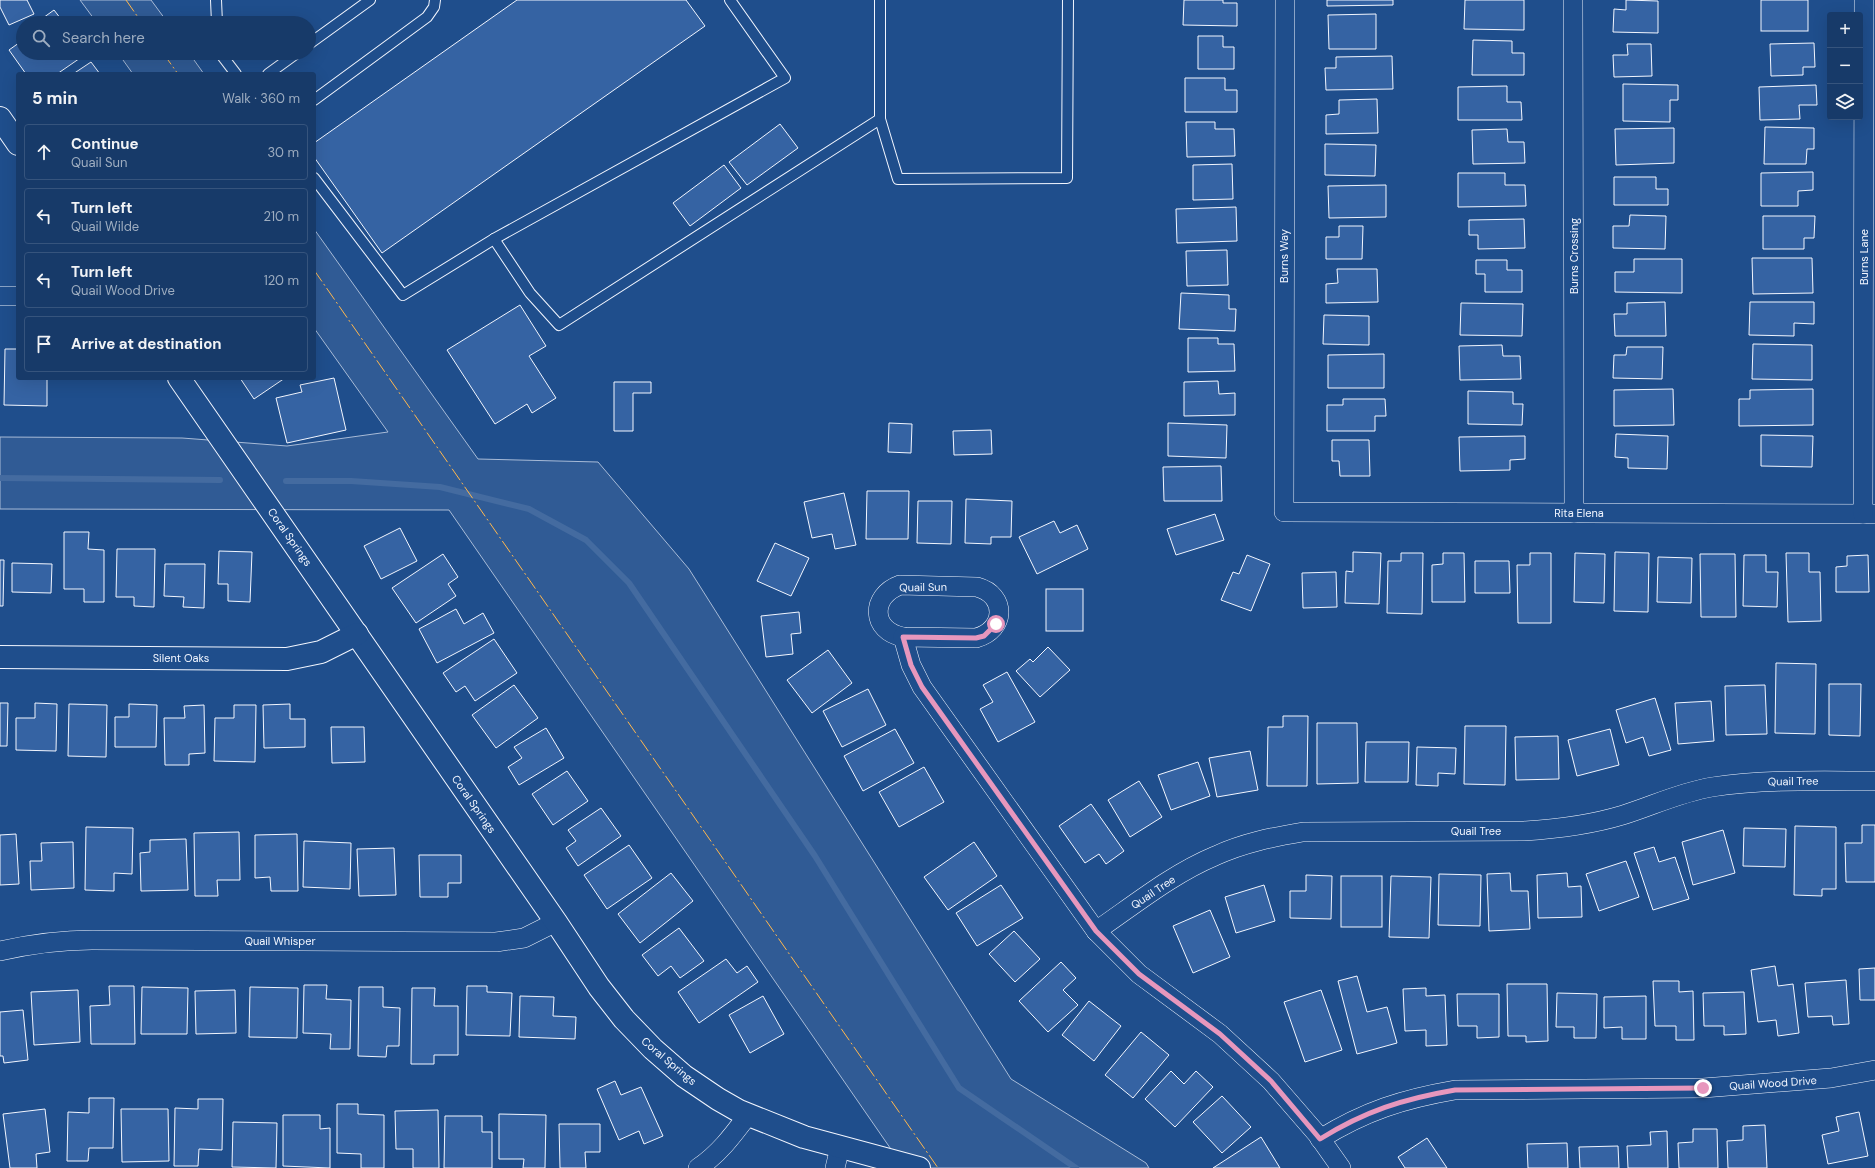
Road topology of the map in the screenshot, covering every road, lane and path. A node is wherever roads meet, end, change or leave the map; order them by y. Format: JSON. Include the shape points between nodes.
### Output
{"nodes":[{"id":1,"x":216,"y":0,"type":"edge"},
{"id":2,"x":370,"y":0,"type":"edge"},
{"id":3,"x":435,"y":0,"type":"edge"},
{"id":4,"x":730,"y":0,"type":"edge"},
{"id":5,"x":880,"y":0,"type":"edge"},
{"id":6,"x":1068,"y":0,"type":"edge"},
{"id":7,"x":1284,"y":0,"type":"edge"},
{"id":8,"x":1573,"y":0,"type":"edge"},
{"id":9,"x":1864,"y":0,"type":"edge"},
{"id":10,"x":217,"y":16,"type":"edge"},
{"id":11,"x":316,"y":39,"type":"edge"},
{"id":12,"x":225,"y":60,"type":"edge"},
{"id":13,"x":287,"y":60,"type":"edge"},
{"id":14,"x":234,"y":72,"type":"edge"},
{"id":15,"x":271,"y":72,"type":"edge"},
{"id":16,"x":316,"y":99,"type":"edge"},
{"id":17,"x":0,"y":118,"type":"edge"},
{"id":18,"x":880,"y":119,"type":"junction"},
{"id":19,"x":16,"y":141,"type":"edge"},
{"id":20,"x":316,"y":181,"type":"edge"},
{"id":21,"x":494,"y":239,"type":"junction"},
{"id":22,"x":0,"y":296,"type":"edge"},
{"id":23,"x":16,"y":296,"type":"edge"},
{"id":24,"x":180,"y":380,"type":"edge"},
{"id":25,"x":1284,"y":512,"type":"joint"},
{"id":26,"x":1574,"y":513,"type":"junction"},
{"id":27,"x":1869,"y":514,"type":"edge"},
{"id":28,"x":357,"y":634,"type":"junction"},
{"id":29,"x":903,"y":637,"type":"junction"},
{"id":30,"x":0,"y":657,"type":"edge"},
{"id":31,"x":1875,"y":781,"type":"edge"},
{"id":32,"x":556,"y":922,"type":"junction"},
{"id":33,"x":1096,"y":931,"type":"junction"},
{"id":34,"x":0,"y":951,"type":"edge"},
{"id":35,"x":1875,"y":1070,"type":"edge"},
{"id":36,"x":748,"y":1115,"type":"junction"},
{"id":37,"x":1320,"y":1139,"type":"junction"},
{"id":38,"x":840,"y":1147,"type":"junction"},
{"id":39,"x":698,"y":1168,"type":"edge"},
{"id":40,"x":835,"y":1168,"type":"edge"},
{"id":41,"x":919,"y":1168,"type":"edge"},
{"id":42,"x":1341,"y":1168,"type":"edge"}],
"edges":[{"from":1,"to":10,"type":"lane"},
{"from":2,"to":11,"type":"lane"},
{"from":3,"to":16,"type":"lane","via":[[434,7],[427,17]]},
{"from":4,"to":21,"type":"lane","via":[[785,78]]},
{"from":5,"to":18,"type":"lane"},
{"from":6,"to":18,"type":"lane","via":[[1067,178],[898,179]]},
{"from":7,"to":25,"type":"street","name":"Burns Way"},
{"from":8,"to":26,"type":"street","name":"Burns Crossing"},
{"from":9,"to":27,"type":"street","name":"Burns Lane"},
{"from":12,"to":14,"type":"lane"},
{"from":13,"to":15,"type":"lane"},
{"from":17,"to":19,"type":"street"},
{"from":18,"to":21,"type":"lane","via":[[558,325],[530,293]]},
{"from":20,"to":21,"type":"lane","via":[[403,295]]},
{"from":22,"to":23,"type":"street"},
{"from":24,"to":28,"type":"street","name":"Coral Springs"},
{"from":25,"to":26,"type":"street","name":"Rita Elena"},
{"from":26,"to":27,"type":"street","name":"Rita Elena"},
{"from":28,"to":30,"type":"street","name":"Silent Oaks","via":[[321,652],[287,659]]},
{"from":28,"to":32,"type":"street","name":"Coral Springs"},
{"from":29,"to":29,"type":"street","name":"Quail Sun","via":[[984,636],[999,617],[996,601],[985,589],[977,587],[900,585],[886,593],[881,600],[879,617],[888,631],[895,636]]},
{"from":29,"to":33,"type":"street","via":[[911,665],[922,687]]},
{"from":31,"to":33,"type":"street","name":"Quail Tree","via":[[1774,781],[1711,787],[1591,824],[1558,829],[1303,832],[1273,837],[1214,856],[1187,870]]},
{"from":32,"to":34,"type":"street","name":"Quail Whisper","via":[[524,938],[496,942],[63,940]]},
{"from":32,"to":36,"type":"street","name":"Coral Springs","via":[[599,987],[624,1019],[653,1049],[684,1076]]},
{"from":33,"to":37,"type":"street","via":[[1139,974],[1220,1034],[1271,1081]]},
{"from":35,"to":37,"type":"street","name":"Quail Wood Drive","via":[[1831,1078],[1703,1088],[1455,1090],[1395,1103],[1366,1114]]},
{"from":36,"to":38,"type":"street","name":"Coral Springs","via":[[804,1137]]},
{"from":36,"to":39,"type":"street","via":[[726,1145]]},
{"from":37,"to":42,"type":"street"},
{"from":38,"to":40,"type":"street"},
{"from":38,"to":41,"type":"street","name":"Coral Springs"}]}
